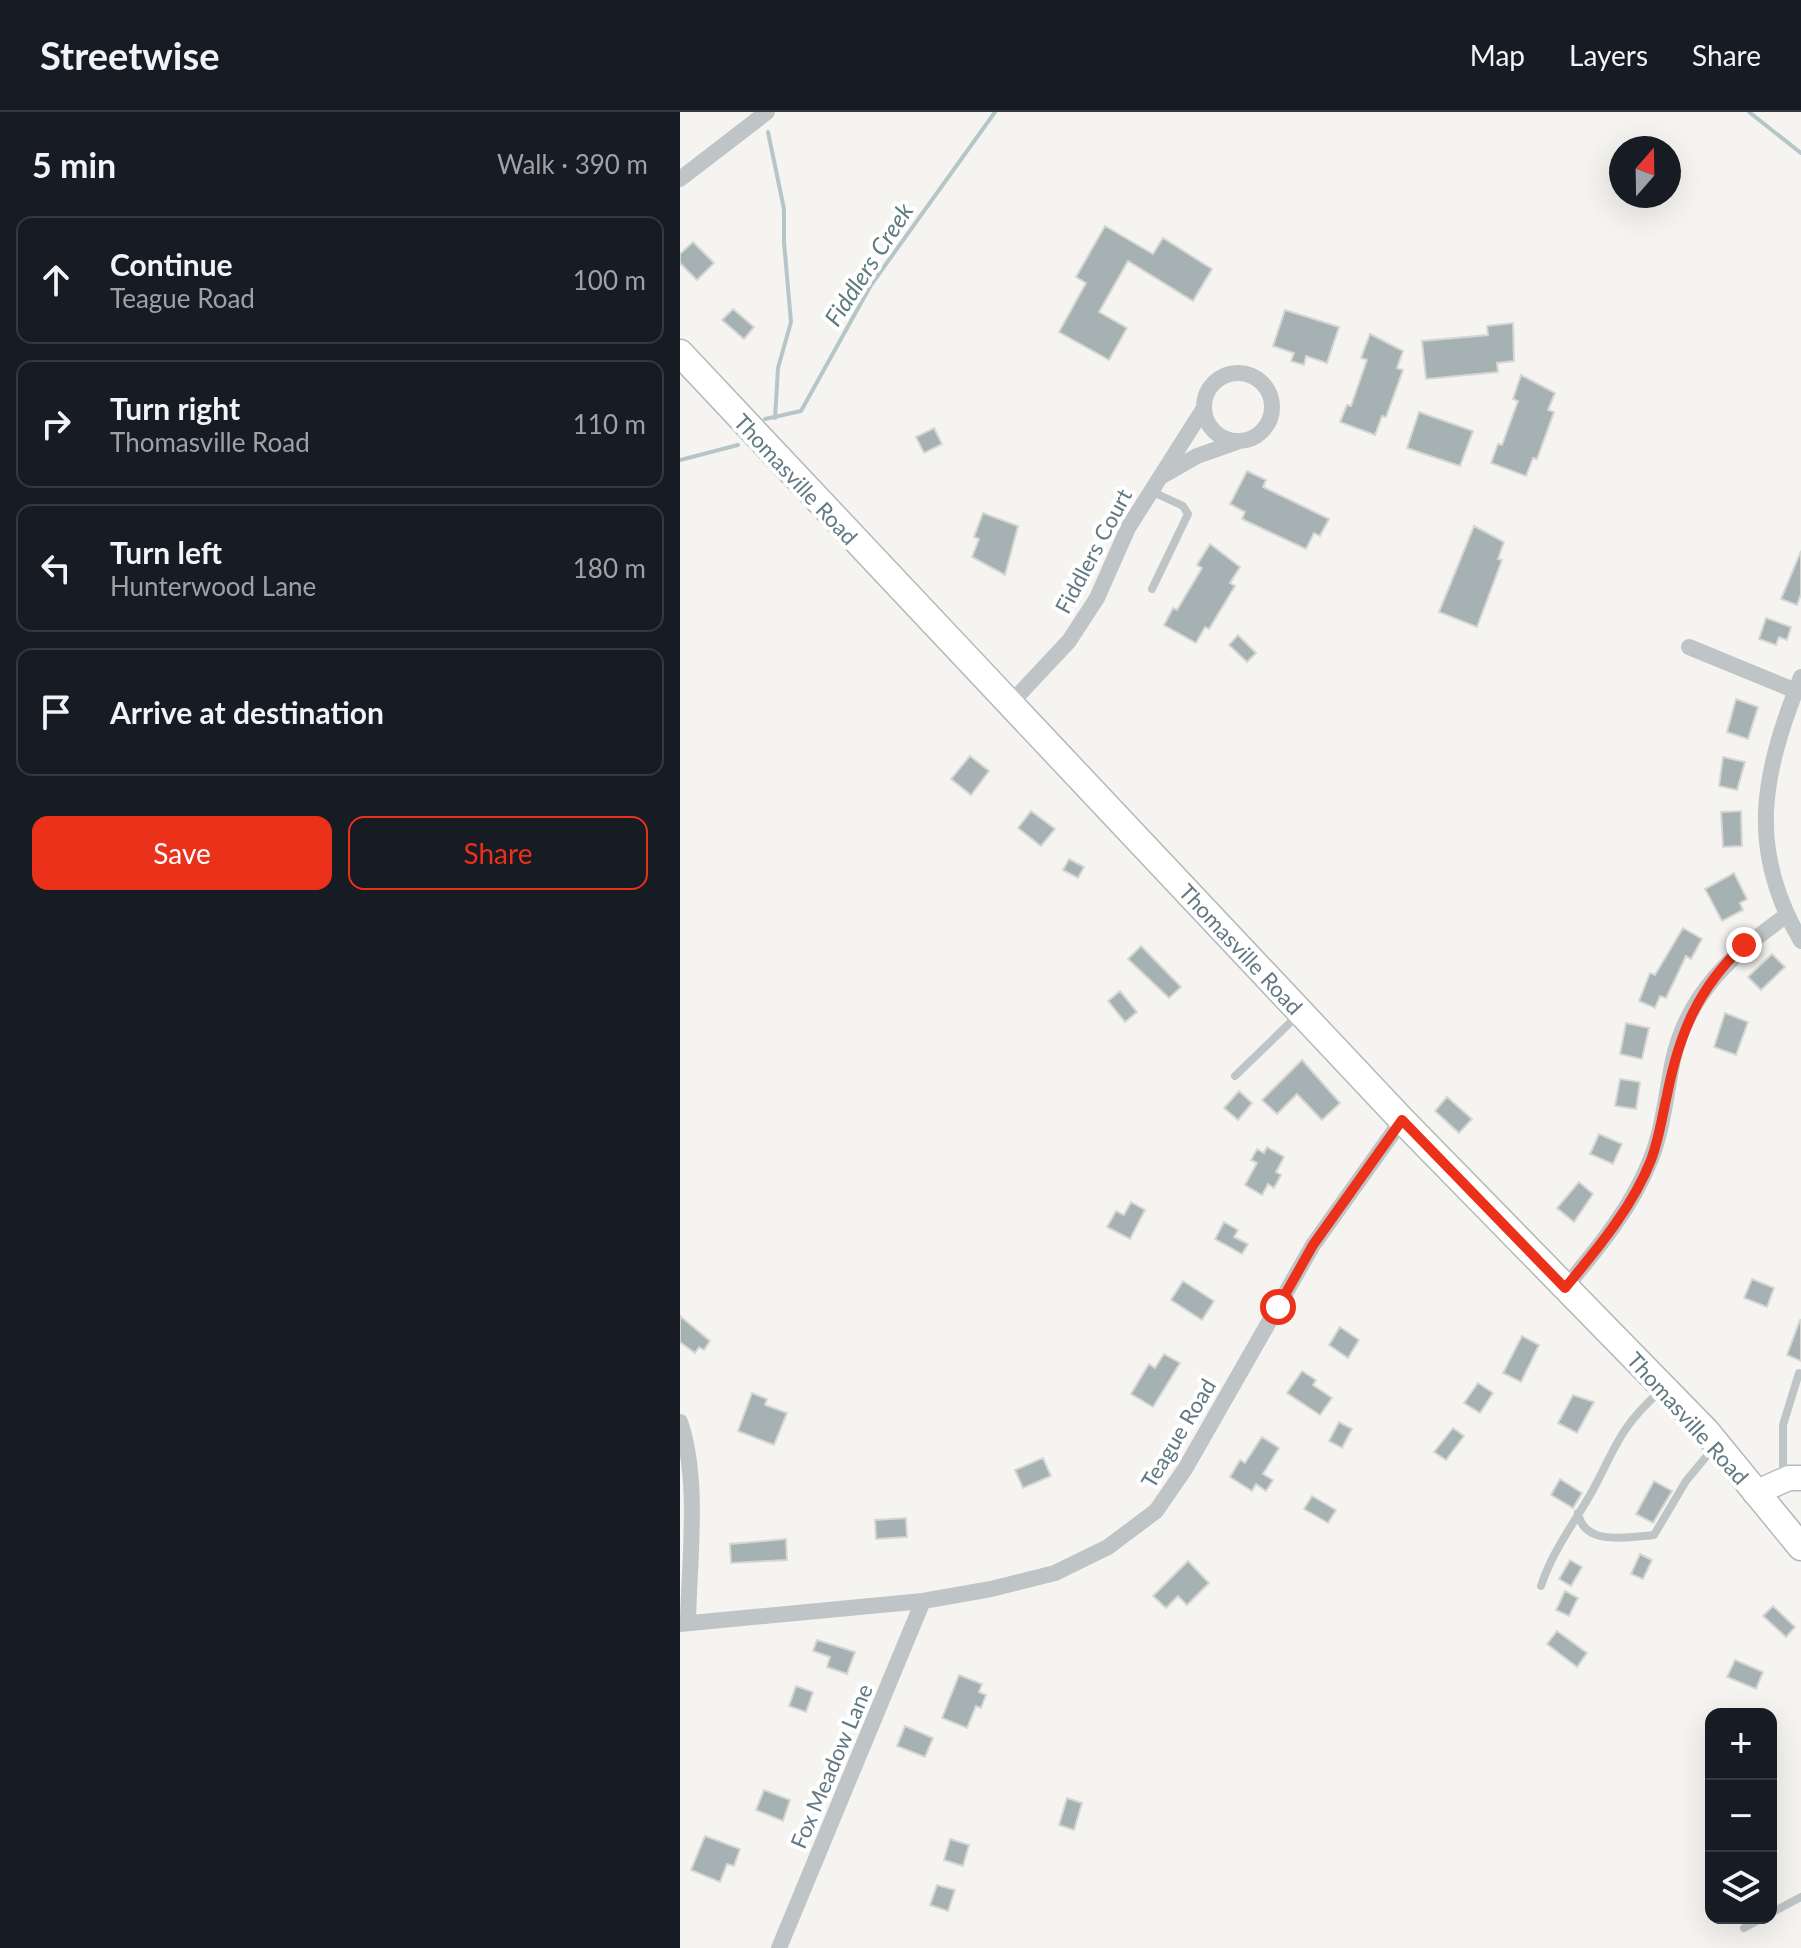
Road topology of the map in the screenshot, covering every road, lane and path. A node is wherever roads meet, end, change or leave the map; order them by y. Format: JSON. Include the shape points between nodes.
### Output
{"nodes":[{"id":1,"x":767,"y":112,"type":"edge"},
{"id":2,"x":680,"y":179,"type":"edge"},
{"id":3,"x":680,"y":353,"type":"edge"},
{"id":4,"x":1204,"y":408,"type":"junction"},
{"id":5,"x":1238,"y":441,"type":"junction"},
{"id":6,"x":1162,"y":476,"type":"junction"},
{"id":7,"x":1151,"y":491,"type":"junction"},
{"id":8,"x":1152,"y":589,"type":"dead end"},
{"id":9,"x":1689,"y":647,"type":"dead end"},
{"id":10,"x":1798,"y":684,"type":"edge"},
{"id":11,"x":1009,"y":705,"type":"junction"},
{"id":12,"x":1787,"y":915,"type":"junction"},
{"id":13,"x":1801,"y":941,"type":"edge"},
{"id":14,"x":1300,"y":1012,"type":"junction"},
{"id":15,"x":1235,"y":1076,"type":"dead end"},
{"id":16,"x":1402,"y":1120,"type":"junction"},
{"id":17,"x":1565,"y":1288,"type":"junction"},
{"id":18,"x":1799,"y":1373,"type":"dead end"},
{"id":19,"x":1663,"y":1388,"type":"junction"},
{"id":20,"x":680,"y":1422,"type":"edge"},
{"id":21,"x":1716,"y":1445,"type":"junction"},
{"id":22,"x":1792,"y":1479,"type":"edge"},
{"id":23,"x":1755,"y":1493,"type":"junction"},
{"id":24,"x":1578,"y":1512,"type":"junction"},
{"id":25,"x":1801,"y":1547,"type":"edge"},
{"id":26,"x":1541,"y":1586,"type":"dead end"},
{"id":27,"x":923,"y":1601,"type":"junction"},
{"id":28,"x":684,"y":1624,"type":"edge"},
{"id":29,"x":1801,"y":1897,"type":"edge"},
{"id":30,"x":1777,"y":1910,"type":"edge"},
{"id":31,"x":1751,"y":1924,"type":"edge"},
{"id":32,"x":1744,"y":1928,"type":"dead end"},
{"id":33,"x":779,"y":1948,"type":"edge"}],
"edges":[{"from":1,"to":2,"type":"street"},
{"from":3,"to":11,"type":"main road","name":"Thomasville Road"},
{"from":4,"to":5,"type":"street","via":[[1211,428]]},
{"from":4,"to":5,"type":"street","name":"Fiddlers Court","via":[[1211,386],[1223,376],[1253,376],[1265,385],[1272,415],[1253,438]]},
{"from":4,"to":6,"type":"street","name":"Fiddlers Court"},
{"from":5,"to":6,"type":"street"},
{"from":6,"to":7,"type":"street","name":"Fiddlers Court"},
{"from":7,"to":8,"type":"lane","via":[[1183,506],[1188,514]]},
{"from":7,"to":11,"type":"street","name":"Fiddlers Court","via":[[1069,641]]},
{"from":9,"to":10,"type":"street"},
{"from":10,"to":12,"type":"street","via":[[1770,765],[1764,812],[1771,871]]},
{"from":11,"to":14,"type":"main road","name":"Thomasville Road"},
{"from":12,"to":13,"type":"street"},
{"from":12,"to":17,"type":"street","via":[[1723,965],[1697,1000],[1679,1041],[1657,1142],[1644,1176],[1604,1241]]},
{"from":14,"to":15,"type":"lane"},
{"from":14,"to":16,"type":"main road","name":"Thomasville Road"},
{"from":16,"to":17,"type":"main road","name":"Thomasville Road"},
{"from":16,"to":27,"type":"street","name":"Teague Road","via":[[1313,1245],[1156,1511],[1108,1547],[1055,1573]]},
{"from":17,"to":19,"type":"main road","name":"Thomasville Road"},
{"from":18,"to":22,"type":"lane","via":[[1783,1425]]},
{"from":19,"to":21,"type":"main road","name":"Thomasville Road"},
{"from":19,"to":24,"type":"lane","via":[[1620,1431]]},
{"from":20,"to":28,"type":"street","via":[[690,1503]]},
{"from":21,"to":23,"type":"main road","name":"Thomasville Road"},
{"from":21,"to":24,"type":"lane","via":[[1686,1481],[1654,1535],[1592,1534],[1580,1524]]},
{"from":22,"to":23,"type":"main road"},
{"from":23,"to":25,"type":"main road","name":"Thomasville Road"},
{"from":24,"to":26,"type":"lane"},
{"from":27,"to":28,"type":"street","name":"Teague Road"},
{"from":27,"to":33,"type":"street","name":"Fox Meadow Lane"},
{"from":29,"to":30,"type":"lane"},
{"from":31,"to":32,"type":"lane"}]}
